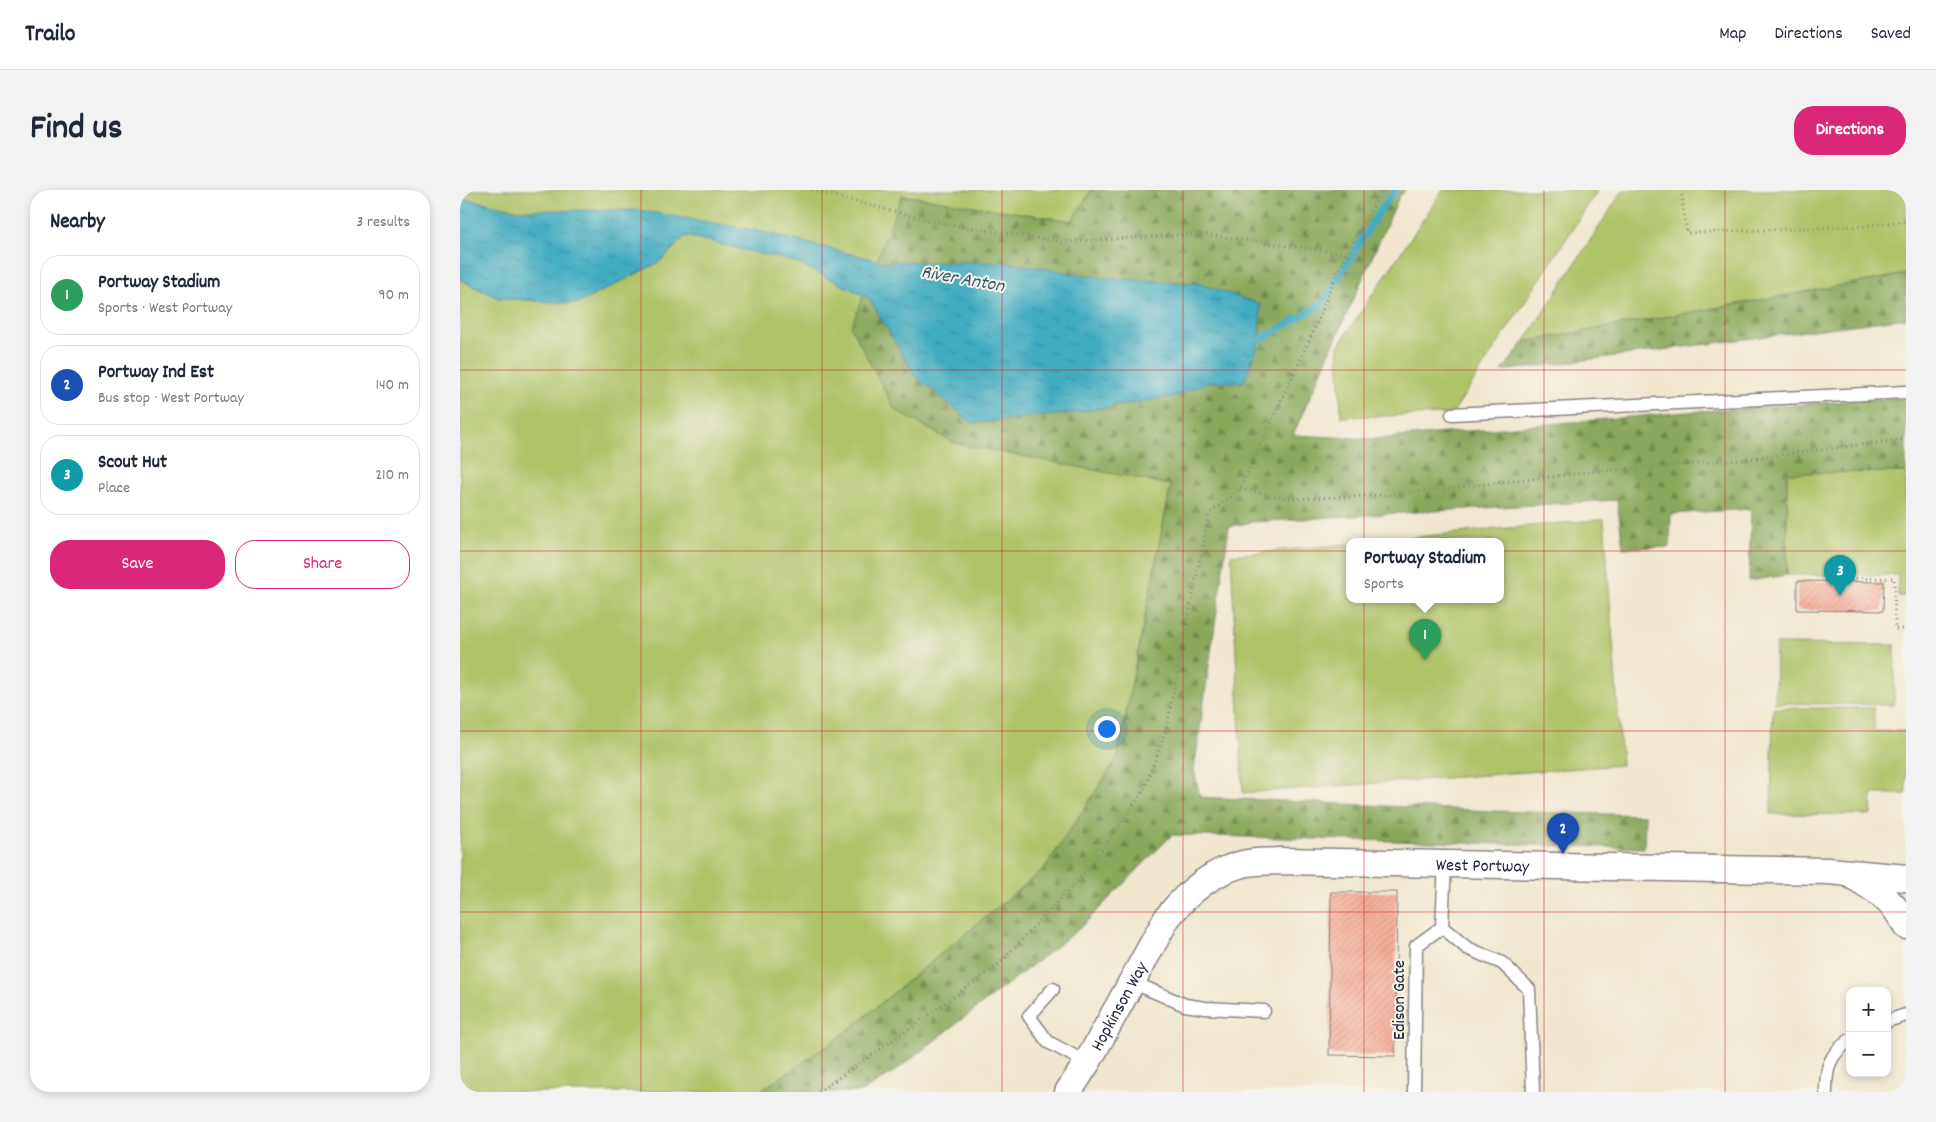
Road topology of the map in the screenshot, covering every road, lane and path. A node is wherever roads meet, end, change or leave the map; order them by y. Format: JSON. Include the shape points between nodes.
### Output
{"nodes":[{"id":1,"x":812,"y":190,"type":"edge"},
{"id":2,"x":1382,"y":190,"type":"edge"},
{"id":3,"x":1681,"y":190,"type":"edge"},
{"id":4,"x":1906,"y":221,"type":"edge"},
{"id":5,"x":1348,"y":254,"type":"junction"},
{"id":6,"x":1906,"y":392,"type":"edge"},
{"id":7,"x":1452,"y":414,"type":"dead end"},
{"id":8,"x":1906,"y":439,"type":"edge"},
{"id":9,"x":1240,"y":490,"type":"junction"},
{"id":10,"x":1844,"y":582,"type":"dead end"},
{"id":11,"x":1906,"y":629,"type":"edge"},
{"id":12,"x":1445,"y":863,"type":"junction"},
{"id":13,"x":1848,"y":873,"type":"junction"},
{"id":14,"x":1906,"y":878,"type":"edge"},
{"id":15,"x":1168,"y":918,"type":"joint"},
{"id":16,"x":1906,"y":926,"type":"edge"},
{"id":17,"x":1442,"y":927,"type":"junction"},
{"id":18,"x":1132,"y":982,"type":"junction"},
{"id":19,"x":1052,"y":989,"type":"dead end"},
{"id":20,"x":1264,"y":1011,"type":"dead end"},
{"id":21,"x":1906,"y":1016,"type":"edge"},
{"id":22,"x":1891,"y":1020,"type":"edge"},
{"id":23,"x":1846,"y":1043,"type":"edge"},
{"id":24,"x":1087,"y":1062,"type":"junction"},
{"id":25,"x":1414,"y":1091,"type":"edge"},
{"id":26,"x":818,"y":1092,"type":"edge"},
{"id":27,"x":1068,"y":1092,"type":"edge"},
{"id":28,"x":1533,"y":1092,"type":"edge"},
{"id":29,"x":1826,"y":1092,"type":"edge"}],
"edges":[{"from":1,"to":5,"type":"path","via":[[934,222],[1062,242],[1201,234]]},
{"from":2,"to":5,"type":"path"},
{"from":3,"to":4,"type":"path","via":[[1687,233],[1864,226]]},
{"from":5,"to":9,"type":"path"},
{"from":6,"to":7,"type":"lane"},
{"from":8,"to":9,"type":"path","via":[[1739,460],[1601,471],[1389,495],[1291,499]]},
{"from":9,"to":26,"type":"path","via":[[1208,514],[1166,730],[1144,790],[1089,868],[1000,963]]},
{"from":10,"to":11,"type":"path","via":[[1844,579],[1894,578],[1895,629]]},
{"from":12,"to":13,"type":"street","name":"West Portway"},
{"from":12,"to":15,"type":"street","name":"West Portway","via":[[1278,861],[1244,864],[1203,882],[1181,901]]},
{"from":12,"to":17,"type":"lane"},
{"from":13,"to":14,"type":"street","name":"West Portway"},
{"from":13,"to":16,"type":"street","via":[[1883,897]]},
{"from":15,"to":18,"type":"street","name":"Hopkinson Way"},
{"from":17,"to":25,"type":"lane","name":"Edison Gate","via":[[1416,946]]},
{"from":17,"to":28,"type":"lane","via":[[1467,948],[1502,964],[1529,989]]},
{"from":18,"to":20,"type":"lane","via":[[1185,1004]]},
{"from":18,"to":24,"type":"street","name":"Hopkinson Way"},
{"from":19,"to":24,"type":"lane","via":[[1029,1016],[1048,1042]]},
{"from":21,"to":22,"type":"lane"},
{"from":23,"to":29,"type":"lane","via":[[1828,1062]]},
{"from":24,"to":27,"type":"street","name":"Hopkinson Way"}]}
